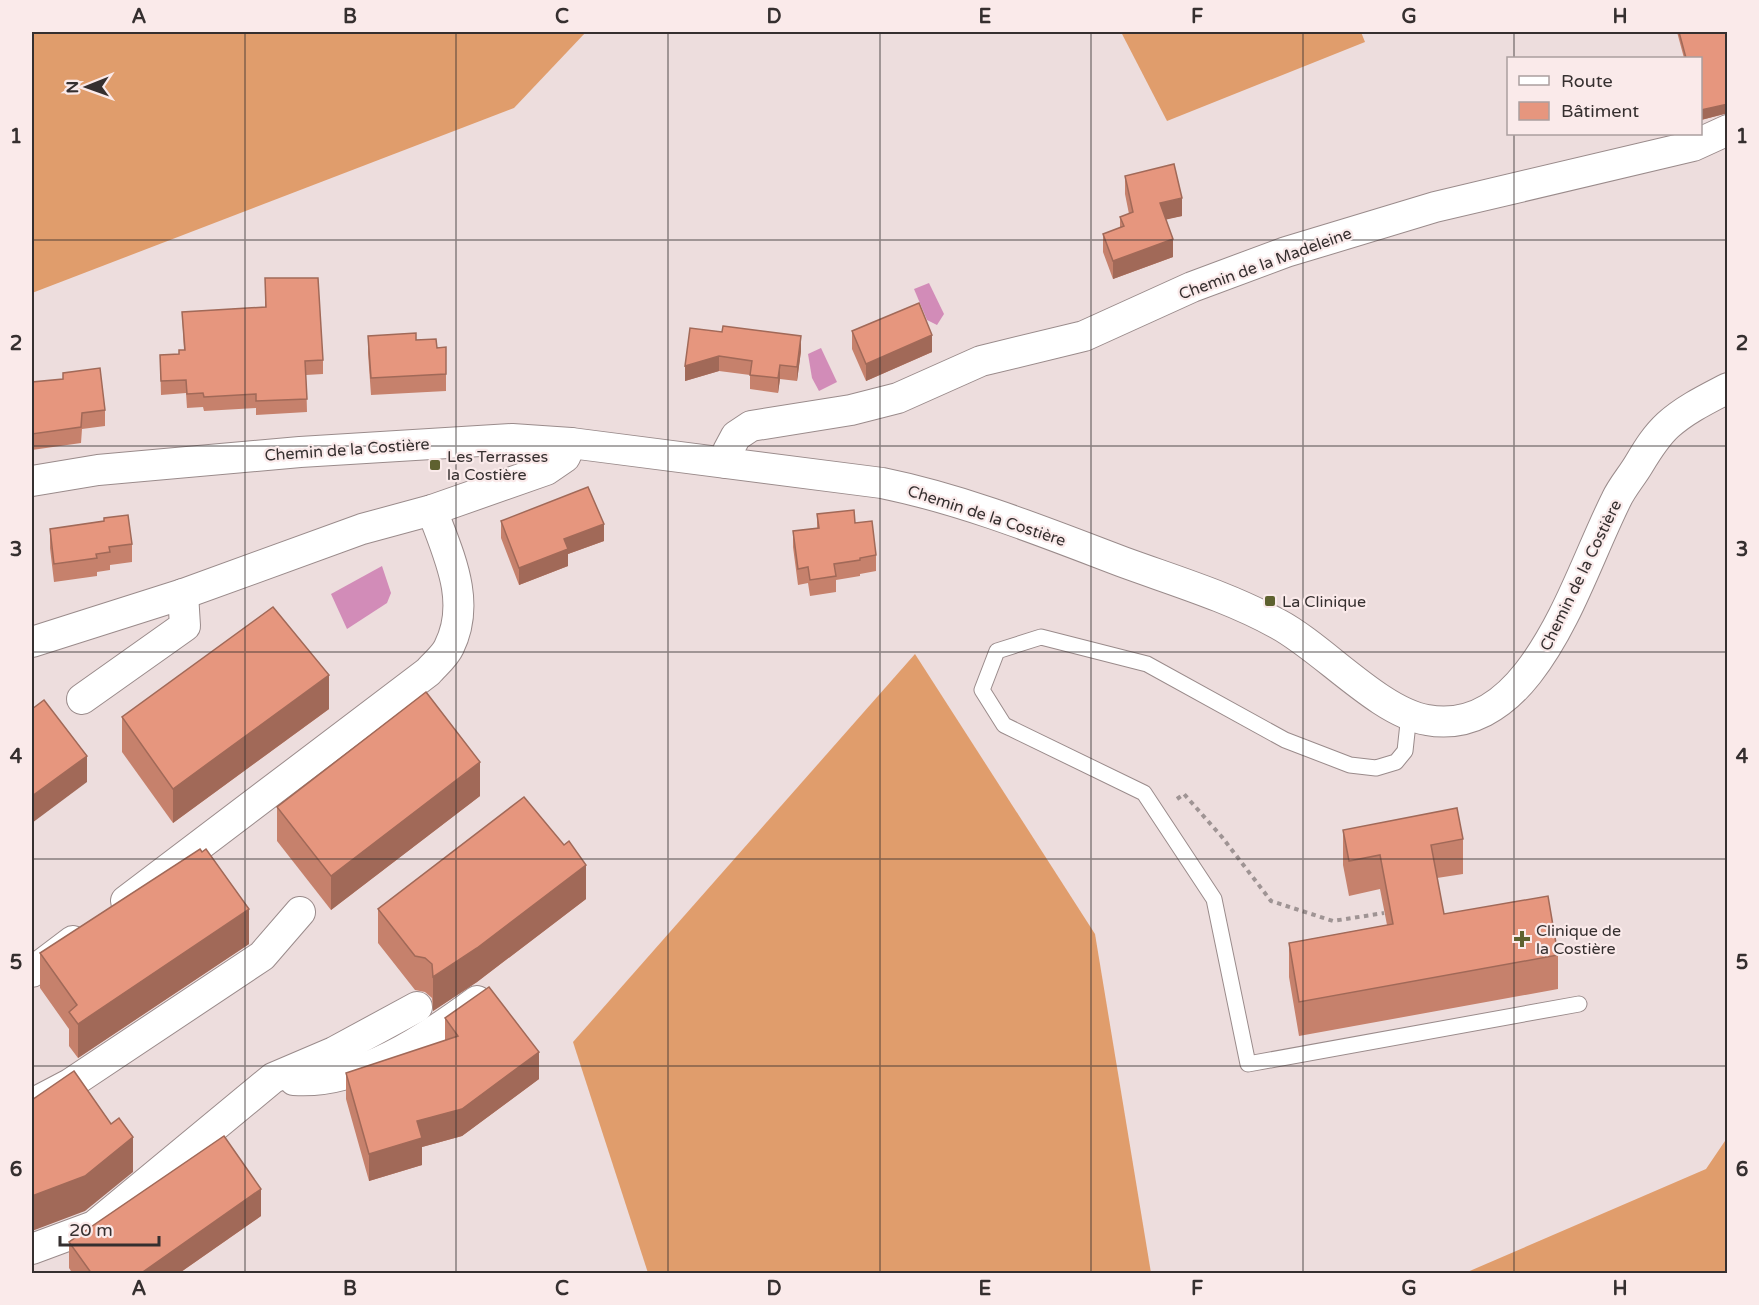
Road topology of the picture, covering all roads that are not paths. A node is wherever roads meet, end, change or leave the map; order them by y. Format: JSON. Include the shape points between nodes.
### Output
{"nodes":[{"id":1,"x":1728,"y":130,"type":"edge"},
{"id":2,"x":1728,"y":388,"type":"edge"},
{"id":3,"x":572,"y":443,"type":"junction"},
{"id":4,"x":726,"y":463,"type":"junction"},
{"id":5,"x":32,"y":481,"type":"edge"},
{"id":6,"x":432,"y":510,"type":"junction"},
{"id":7,"x":183,"y":594,"type":"junction"},
{"id":8,"x":32,"y":642,"type":"edge"},
{"id":9,"x":82,"y":699,"type":"dead end"},
{"id":10,"x":1409,"y":714,"type":"junction"},
{"id":11,"x":300,"y":912,"type":"dead end"},
{"id":12,"x":32,"y":972,"type":"edge"},
{"id":13,"x":480,"y":999,"type":"edge"},
{"id":14,"x":1579,"y":1004,"type":"dead end"},
{"id":15,"x":417,"y":1007,"type":"dead end"},
{"id":16,"x":273,"y":1078,"type":"junction"},
{"id":17,"x":32,"y":1104,"type":"edge"},
{"id":18,"x":32,"y":1249,"type":"edge"}],
"edges":[{"from":1,"to":4,"type":"street","name":"Chemin de la Madeleine","via":[[1693,146],[1435,207],[1286,252],[1192,287],[1084,336],[981,361],[898,398],[751,426],[736,436]]},
{"from":2,"to":10,"type":"street","name":"Chemin de la Costière","via":[[1692,406],[1651,443],[1617,496],[1543,654],[1515,689],[1490,709],[1461,719],[1433,721]]},
{"from":3,"to":4,"type":"street","name":"Chemin de la Costière"},
{"from":3,"to":5,"type":"street","name":"Chemin de la Costière","via":[[512,439],[426,443],[98,470]]},
{"from":3,"to":6,"type":"street","via":[[565,458],[556,465]]},
{"from":4,"to":10,"type":"street","name":"Chemin de la Costière","via":[[909,488],[1032,528],[1259,614],[1310,643],[1376,696]]},
{"from":6,"to":7,"type":"street","via":[[362,529]]},
{"from":6,"to":12,"type":"street","via":[[454,570],[459,598],[457,624],[448,649],[428,672]]},
{"from":7,"to":8,"type":"street"},
{"from":7,"to":9,"type":"street","via":[[185,626]]},
{"from":10,"to":14,"type":"lane","via":[[1405,751],[1395,762],[1376,768],[1350,765],[1286,740],[1147,664],[1041,637],[997,651],[982,690],[1004,725],[1144,793],[1159,813],[1214,899],[1248,1064]]},
{"from":11,"to":17,"type":"street","via":[[262,956],[70,1084]]},
{"from":13,"to":16,"type":"street","via":[[422,1041],[363,1069],[306,1081]]},
{"from":15,"to":16,"type":"street","via":[[334,1052]]},
{"from":16,"to":18,"type":"street","via":[[94,1226]]}]}
